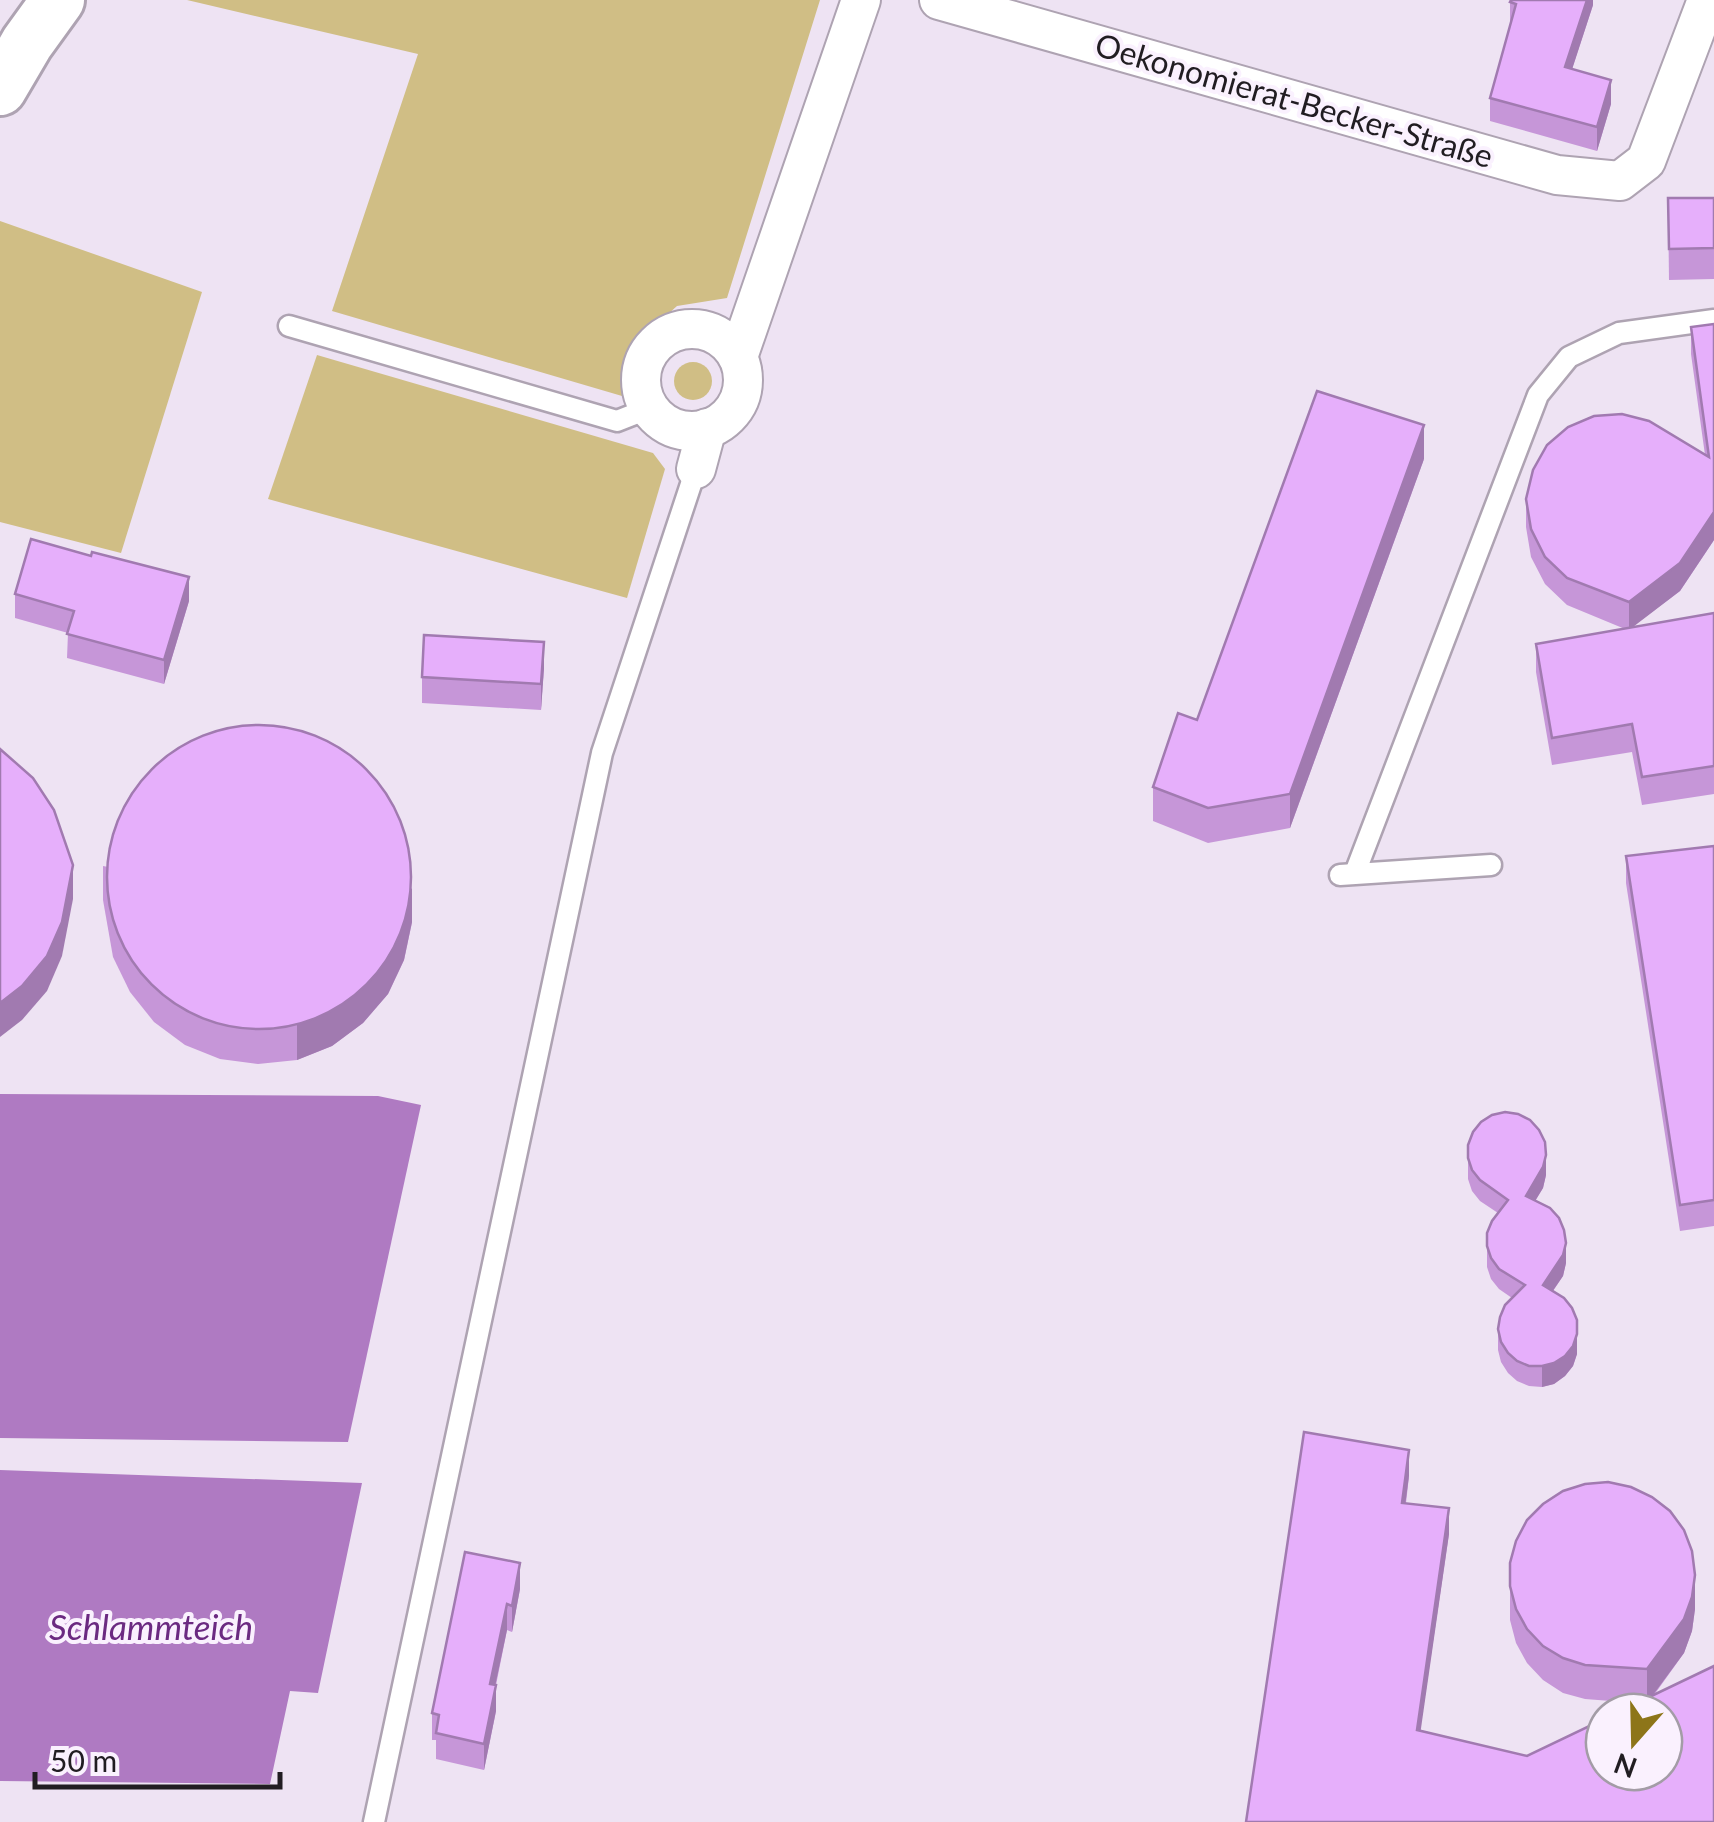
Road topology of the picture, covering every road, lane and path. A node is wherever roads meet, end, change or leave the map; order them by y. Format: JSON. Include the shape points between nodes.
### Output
{"nodes":[{"id":1,"x":16,"y":0,"type":"edge"},
{"id":2,"x":58,"y":0,"type":"edge"},
{"id":3,"x":861,"y":0,"type":"edge"},
{"id":4,"x":939,"y":0,"type":"edge"},
{"id":5,"x":1707,"y":0,"type":"edge"},
{"id":6,"x":0,"y":22,"type":"edge"},
{"id":7,"x":0,"y":89,"type":"edge"},
{"id":8,"x":1714,"y":320,"type":"edge"},
{"id":9,"x":289,"y":326,"type":"dead end"},
{"id":10,"x":738,"y":358,"type":"junction"},
{"id":11,"x":650,"y":408,"type":"junction"},
{"id":12,"x":708,"y":428,"type":"junction"},
{"id":13,"x":696,"y":469,"type":"joint"},
{"id":14,"x":1491,"y":865,"type":"dead end"},
{"id":15,"x":374,"y":1822,"type":"edge"}],
"edges":[{"from":1,"to":6,"type":"main road"},
{"from":2,"to":7,"type":"main road"},
{"from":3,"to":10,"type":"street"},
{"from":4,"to":5,"type":"street","name":"Oekonomierat-Becker-Straße","via":[[1557,176],[1620,182],[1646,162]]},
{"from":8,"to":14,"type":"lane","via":[[1619,333],[1569,357],[1538,395],[1348,874]]},
{"from":9,"to":11,"type":"lane","via":[[616,422]]},
{"from":10,"to":11,"type":"street","via":[[707,331],[686,329],[662,339],[643,366]]},
{"from":10,"to":12,"type":"street","via":[[740,399]]},
{"from":11,"to":12,"type":"street","via":[[674,427]]},
{"from":12,"to":13,"type":"street"},
{"from":13,"to":15,"type":"lane","via":[[602,753]]}]}
